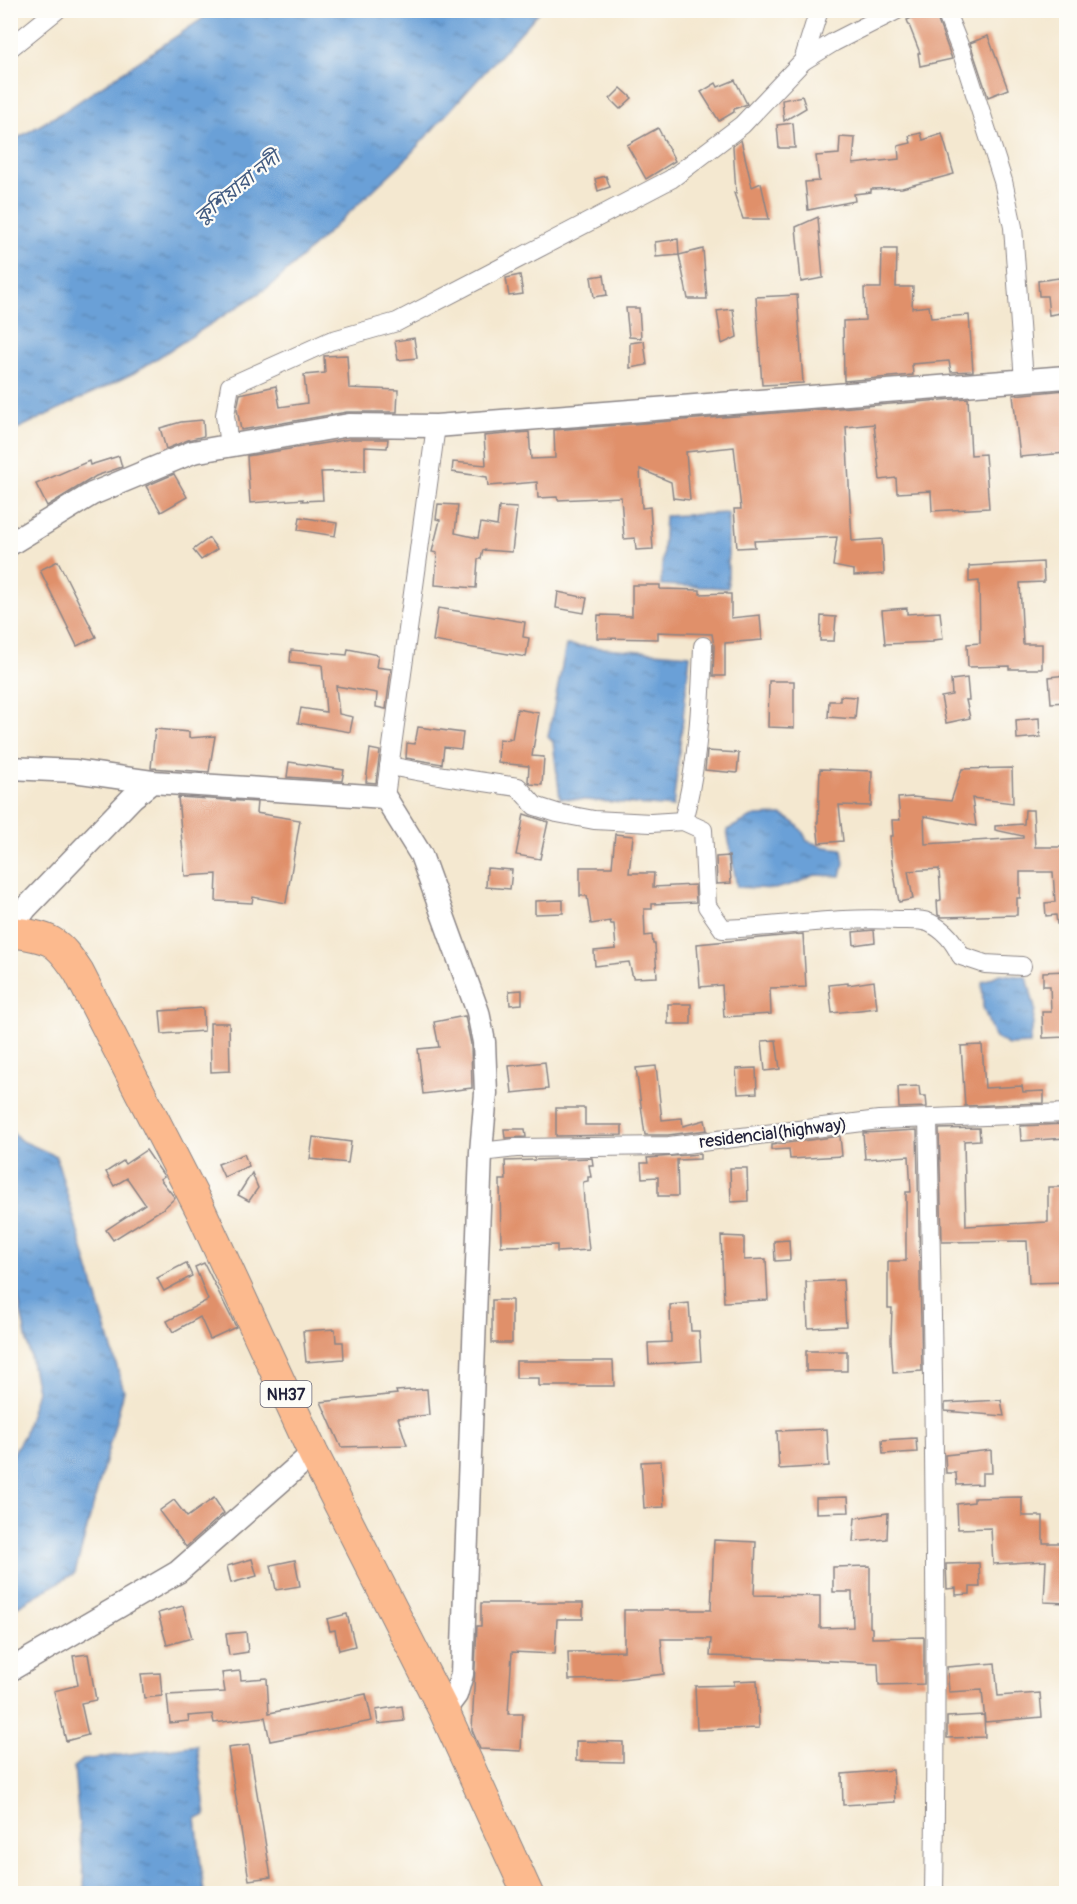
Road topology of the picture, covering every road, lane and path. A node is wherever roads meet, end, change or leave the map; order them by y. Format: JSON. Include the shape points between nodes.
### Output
{"nodes":[{"id":1,"x":57,"y":10,"type":"edge"},
{"id":2,"x":819,"y":10,"type":"edge"},
{"id":3,"x":897,"y":10,"type":"edge"},
{"id":4,"x":945,"y":10,"type":"edge"},
{"id":5,"x":10,"y":48,"type":"edge"},
{"id":6,"x":803,"y":61,"type":"junction"},
{"id":7,"x":1066,"y":377,"type":"edge"},
{"id":8,"x":1024,"y":381,"type":"junction"},
{"id":9,"x":436,"y":426,"type":"junction"},
{"id":10,"x":229,"y":446,"type":"junction"},
{"id":11,"x":10,"y":544,"type":"edge"},
{"id":12,"x":703,"y":646,"type":"dead end"},
{"id":13,"x":389,"y":766,"type":"junction"},
{"id":14,"x":10,"y":768,"type":"edge"},
{"id":15,"x":152,"y":782,"type":"junction"},
{"id":16,"x":385,"y":797,"type":"junction"},
{"id":17,"x":683,"y":821,"type":"junction"},
{"id":18,"x":10,"y":931,"type":"edge"},
{"id":19,"x":1022,"y":966,"type":"dead end"},
{"id":20,"x":1066,"y":1113,"type":"edge"},
{"id":21,"x":928,"y":1119,"type":"junction"},
{"id":22,"x":481,"y":1152,"type":"junction"},
{"id":23,"x":313,"y":1453,"type":"junction"},
{"id":24,"x":10,"y":1670,"type":"edge"},
{"id":25,"x":444,"y":1711,"type":"junction"},
{"id":26,"x":528,"y":1893,"type":"edge"},
{"id":27,"x":934,"y":1893,"type":"edge"}],
"edges":[{"from":1,"to":5,"type":"street"},
{"from":2,"to":6,"type":"street"},
{"from":3,"to":6,"type":"street"},
{"from":4,"to":8,"type":"street","via":[[1003,181],[1010,215]]},
{"from":6,"to":10,"type":"street","via":[[742,125],[671,179],[397,322],[330,341],[230,386],[225,415]]},
{"from":7,"to":8,"type":"street"},
{"from":8,"to":9,"type":"street"},
{"from":9,"to":10,"type":"street","via":[[349,425]]},
{"from":9,"to":13,"type":"street"},
{"from":10,"to":11,"type":"street","via":[[194,452],[92,494]]},
{"from":12,"to":17,"type":"street","via":[[692,786]]},
{"from":13,"to":16,"type":"street"},
{"from":13,"to":17,"type":"street","via":[[518,787],[535,807],[566,815],[651,824]]},
{"from":14,"to":15,"type":"street","via":[[74,771]]},
{"from":15,"to":16,"type":"street"},
{"from":15,"to":18,"type":"street","via":[[26,908]]},
{"from":16,"to":22,"type":"street","via":[[421,855],[478,1012],[484,1042],[486,1093]]},
{"from":17,"to":19,"type":"street","via":[[703,830],[707,906],[723,929],[864,917],[928,921],[950,936],[961,956],[985,964]]},
{"from":18,"to":23,"type":"highway","number":"NH37","via":[[54,942],[79,973],[201,1211]]},
{"from":20,"to":21,"type":"street","name":"residencial(highway)"},
{"from":21,"to":22,"type":"street","name":"residencial(highway)","via":[[879,1120],[669,1146]]},
{"from":21,"to":27,"type":"street","via":[[934,1353]]},
{"from":22,"to":25,"type":"street","via":[[462,1674],[456,1695]]},
{"from":23,"to":24,"type":"street","via":[[178,1572]]},
{"from":23,"to":25,"type":"highway","number":"NH37"},
{"from":25,"to":26,"type":"highway","number":"NH37"}]}
